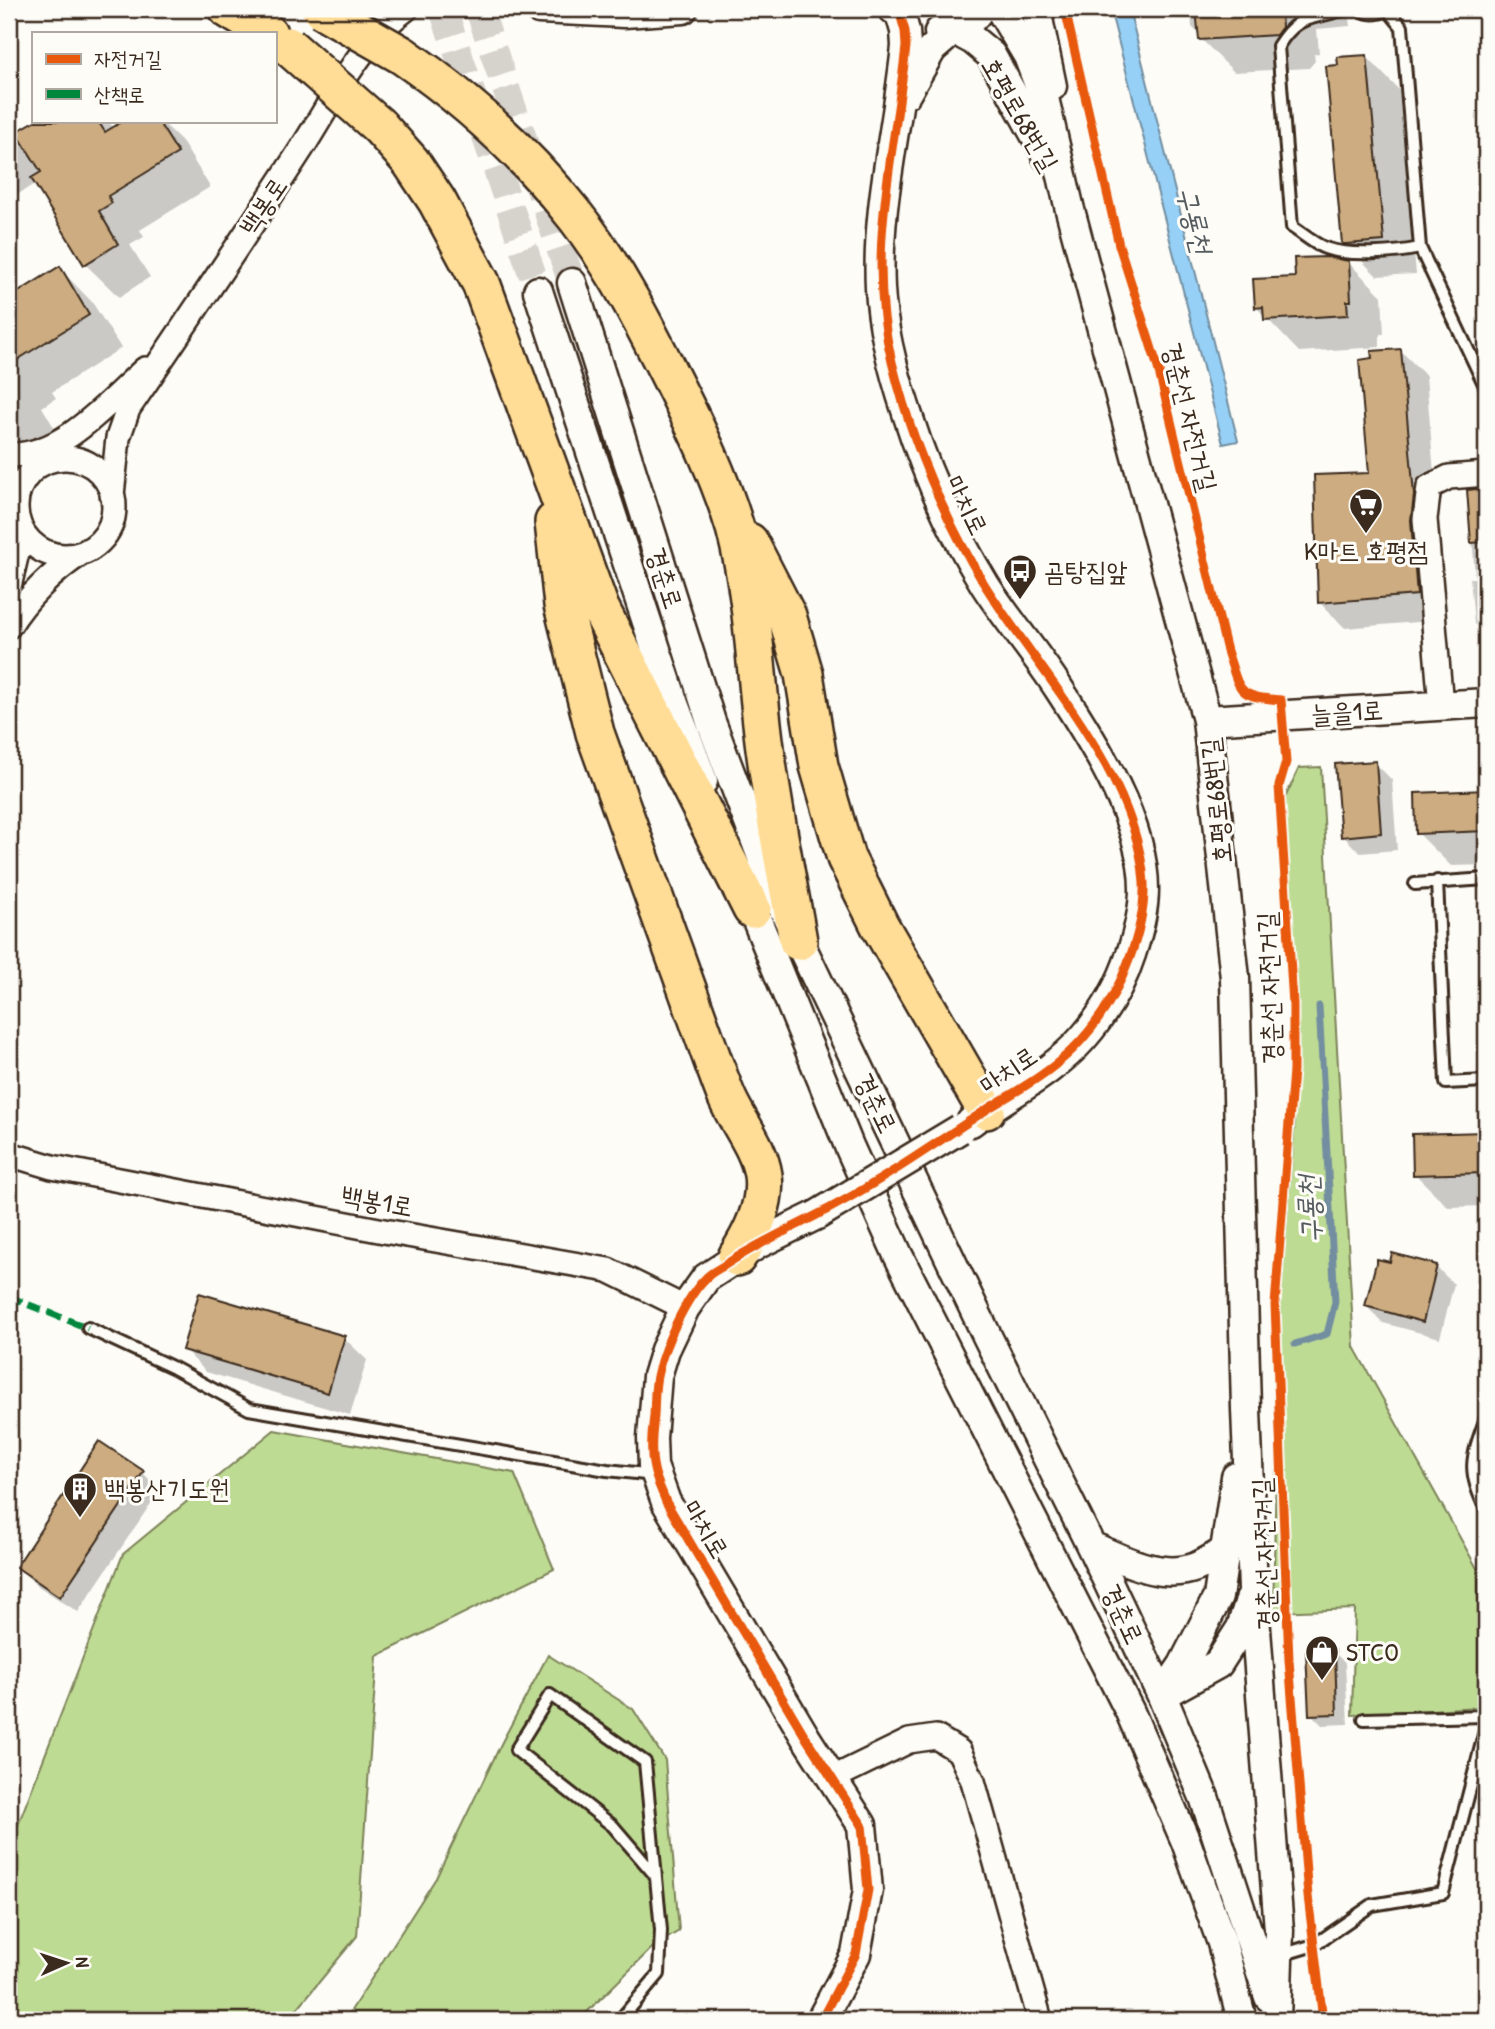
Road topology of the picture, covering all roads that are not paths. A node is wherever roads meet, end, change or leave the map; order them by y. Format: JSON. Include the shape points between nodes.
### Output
{"nodes":[{"id":1,"x":228,"y":9,"type":"edge"},
{"id":2,"x":321,"y":9,"type":"edge"},
{"id":3,"x":377,"y":9,"type":"edge"},
{"id":4,"x":406,"y":9,"type":"edge"},
{"id":5,"x":539,"y":9,"type":"edge"},
{"id":6,"x":682,"y":9,"type":"edge"},
{"id":7,"x":897,"y":9,"type":"edge"},
{"id":8,"x":980,"y":9,"type":"edge"},
{"id":9,"x":1000,"y":9,"type":"edge"},
{"id":10,"x":1037,"y":9,"type":"edge"},
{"id":11,"x":1344,"y":9,"type":"edge"},
{"id":12,"x":1360,"y":9,"type":"edge"},
{"id":13,"x":1389,"y":9,"type":"edge"},
{"id":14,"x":588,"y":11,"type":"edge"},
{"id":15,"x":954,"y":30,"type":"junction"},
{"id":16,"x":266,"y":32,"type":"edge"},
{"id":17,"x":277,"y":39,"type":"edge"},
{"id":18,"x":354,"y":65,"type":"junction"},
{"id":19,"x":893,"y":133,"type":"junction"},
{"id":20,"x":1070,"y":210,"type":"junction"},
{"id":21,"x":1420,"y":248,"type":"junction"},
{"id":22,"x":572,"y":283,"type":"tunnel mouth"},
{"id":23,"x":538,"y":291,"type":"tunnel mouth"},
{"id":24,"x":171,"y":346,"type":"junction"},
{"id":25,"x":1486,"y":388,"type":"edge"},
{"id":26,"x":9,"y":455,"type":"edge"},
{"id":27,"x":61,"y":458,"type":"junction"},
{"id":28,"x":547,"y":466,"type":"junction"},
{"id":29,"x":1486,"y":474,"type":"edge"},
{"id":30,"x":718,"y":482,"type":"junction"},
{"id":31,"x":112,"y":495,"type":"junction"},
{"id":32,"x":9,"y":507,"type":"edge"},
{"id":33,"x":22,"y":531,"type":"junction"},
{"id":34,"x":82,"y":552,"type":"junction"},
{"id":35,"x":9,"y":587,"type":"edge"},
{"id":36,"x":9,"y":626,"type":"edge"},
{"id":37,"x":1486,"y":704,"type":"edge"},
{"id":38,"x":1440,"y":706,"type":"junction"},
{"id":39,"x":1208,"y":720,"type":"junction"},
{"id":40,"x":1486,"y":879,"type":"edge"},
{"id":41,"x":1437,"y":881,"type":"junction"},
{"id":42,"x":1415,"y":884,"type":"dead end"},
{"id":43,"x":752,"y":909,"type":"junction"},
{"id":44,"x":798,"y":941,"type":"junction"},
{"id":45,"x":1486,"y":1081,"type":"edge"},
{"id":46,"x":973,"y":1120,"type":"junction"},
{"id":47,"x":9,"y":1154,"type":"edge"},
{"id":48,"x":9,"y":1164,"type":"edge"},
{"id":49,"x":52,"y":1167,"type":"junction"},
{"id":50,"x":737,"y":1257,"type":"junction"},
{"id":51,"x":685,"y":1308,"type":"junction"},
{"id":52,"x":88,"y":1328,"type":"dead end"},
{"id":53,"x":1246,"y":1409,"type":"junction"},
{"id":54,"x":1486,"y":1418,"type":"edge"},
{"id":55,"x":656,"y":1475,"type":"junction"},
{"id":56,"x":1486,"y":1509,"type":"edge"},
{"id":57,"x":1091,"y":1545,"type":"junction"},
{"id":58,"x":1225,"y":1551,"type":"junction"},
{"id":59,"x":1254,"y":1590,"type":"junction"},
{"id":60,"x":1162,"y":1696,"type":"junction"},
{"id":61,"x":1130,"y":1712,"type":"junction"},
{"id":62,"x":1486,"y":1716,"type":"edge"},
{"id":63,"x":1364,"y":1719,"type":"dead end"},
{"id":64,"x":1486,"y":1727,"type":"edge"},
{"id":65,"x":833,"y":1777,"type":"junction"},
{"id":66,"x":655,"y":1875,"type":"junction"},
{"id":67,"x":1278,"y":1956,"type":"junction"},
{"id":68,"x":620,"y":2020,"type":"edge"},
{"id":69,"x":821,"y":2020,"type":"edge"},
{"id":70,"x":1040,"y":2020,"type":"edge"},
{"id":71,"x":1242,"y":2020,"type":"edge"},
{"id":72,"x":1276,"y":2020,"type":"edge"}],
"edges":[{"from":1,"to":16,"type":"highway"},
{"from":2,"to":30,"type":"highway","bridge":true,"via":[[433,76],[542,177],[599,251],[643,325]]},
{"from":3,"to":18,"type":"street","name":"백봉로"},
{"from":4,"to":18,"type":"street","name":"백봉로","via":[[378,33]]},
{"from":5,"to":14,"type":"street"},
{"from":6,"to":14,"type":"street"},
{"from":7,"to":15,"type":"street","via":[[923,30]]},
{"from":7,"to":19,"type":"street","name":"마치로","via":[[906,46]]},
{"from":8,"to":15,"type":"street","name":"마치로"},
{"from":9,"to":20,"type":"street","name":"호평로68번길","via":[[1037,75]]},
{"from":10,"to":20,"type":"street"},
{"from":11,"to":21,"type":"lane","via":[[1305,18],[1288,30],[1278,46],[1292,227],[1325,248],[1367,254]]},
{"from":12,"to":13,"type":"lane","via":[[1376,14]]},
{"from":13,"to":21,"type":"lane","via":[[1402,27]]},
{"from":15,"to":19,"type":"street","name":"마치로","via":[[920,67]]},
{"from":15,"to":20,"type":"street","name":"호평로68번길","via":[[991,55],[1048,158]]},
{"from":17,"to":28,"type":"highway","bridge":true,"via":[[379,126],[437,201],[481,283]]},
{"from":18,"to":24,"type":"street","name":"백봉로"},
{"from":19,"to":46,"type":"street","name":"마치로","via":[[881,226],[880,291],[885,331],[906,411],[962,546],[1097,750],[1136,841],[1144,886],[1134,945],[1102,1013],[1062,1058]]},
{"from":20,"to":39,"type":"street","name":"호평로68번길"},
{"from":21,"to":25,"type":"lane"},
{"from":22,"to":44,"type":"street","name":"경춘로","via":[[711,722]]},
{"from":23,"to":43,"type":"street","name":"경춘로","via":[[674,704]]},
{"from":24,"to":26,"type":"street","name":"백봉로","via":[[55,446]]},
{"from":24,"to":27,"type":"street","name":"백봉로"},
{"from":24,"to":31,"type":"street","name":"백봉로","via":[[128,409],[118,438]]},
{"from":27,"to":31,"type":"street","via":[[93,467],[106,479]]},
{"from":27,"to":33,"type":"street","via":[[45,462],[21,485],[16,500]]},
{"from":28,"to":43,"type":"highway","via":[[600,608]]},
{"from":28,"to":50,"type":"highway","via":[[563,605],[595,733],[714,1064],[763,1175],[755,1224]]},
{"from":29,"to":38,"type":"street","via":[[1449,477],[1429,487],[1424,519]]},
{"from":30,"to":44,"type":"highway","via":[[735,528],[745,580],[763,737]]},
{"from":30,"to":46,"type":"highway","via":[[787,616],[804,674],[819,766],[855,879]]},
{"from":31,"to":34,"type":"street","via":[[110,527],[101,540]]},
{"from":32,"to":33,"type":"street"},
{"from":33,"to":34,"type":"street","via":[[45,552],[59,556]]},
{"from":33,"to":35,"type":"street"},
{"from":34,"to":36,"type":"street","via":[[30,598]]},
{"from":37,"to":38,"type":"street","name":"늘을1로"},
{"from":38,"to":39,"type":"street","name":"늘을1로"},
{"from":39,"to":53,"type":"street","name":"호평로68번길","via":[[1235,978]]},
{"from":40,"to":41,"type":"lane"},
{"from":41,"to":42,"type":"lane"},
{"from":41,"to":45,"type":"lane","via":[[1446,1083]]},
{"from":43,"to":61,"type":"street","name":"경춘로","via":[[898,1255]]},
{"from":44,"to":57,"type":"street","name":"경춘로"},
{"from":46,"to":50,"type":"street","name":"마치로","bridge":true,"via":[[817,1215]]},
{"from":47,"to":49,"type":"street","name":"백봉1로"},
{"from":48,"to":49,"type":"street","name":"백봉1로"},
{"from":49,"to":51,"type":"street","name":"백봉1로","via":[[608,1269]]},
{"from":50,"to":51,"type":"street","name":"마치로","via":[[706,1278]]},
{"from":51,"to":55,"type":"street","name":"마치로","via":[[657,1376],[652,1438]]},
{"from":52,"to":55,"type":"lane","via":[[249,1409]]},
{"from":53,"to":58,"type":"street"},
{"from":53,"to":59,"type":"street"},
{"from":54,"to":56,"type":"lane","via":[[1473,1456],[1474,1486]]},
{"from":55,"to":65,"type":"street","name":"마치로","via":[[666,1502]]},
{"from":57,"to":58,"type":"street","via":[[1141,1567],[1172,1572],[1195,1568]]},
{"from":57,"to":60,"type":"street","name":"경춘로"},
{"from":58,"to":60,"type":"street","via":[[1218,1597]]},
{"from":59,"to":60,"type":"street","via":[[1241,1628],[1217,1664]]},
{"from":59,"to":67,"type":"street"},
{"from":60,"to":61,"type":"street"},
{"from":60,"to":72,"type":"street","name":"경춘로","via":[[1204,1797]]},
{"from":61,"to":71,"type":"street","name":"경춘로","via":[[1186,1842],[1222,1943]]},
{"from":62,"to":63,"type":"lane"},
{"from":64,"to":67,"type":"lane","via":[[1443,1893],[1372,1905],[1314,1945]]},
{"from":65,"to":69,"type":"street","name":"마치로","via":[[862,1825],[868,1890],[856,1954]]},
{"from":65,"to":70,"type":"street","via":[[909,1741],[936,1737],[959,1751],[973,1781]]},
{"from":66,"to":66,"type":"lane","via":[[613,1826],[516,1750],[550,1695],[645,1762]]},
{"from":66,"to":68,"type":"lane","via":[[662,1930],[659,1974]]},
{"from":67,"to":72,"type":"street"}]}
